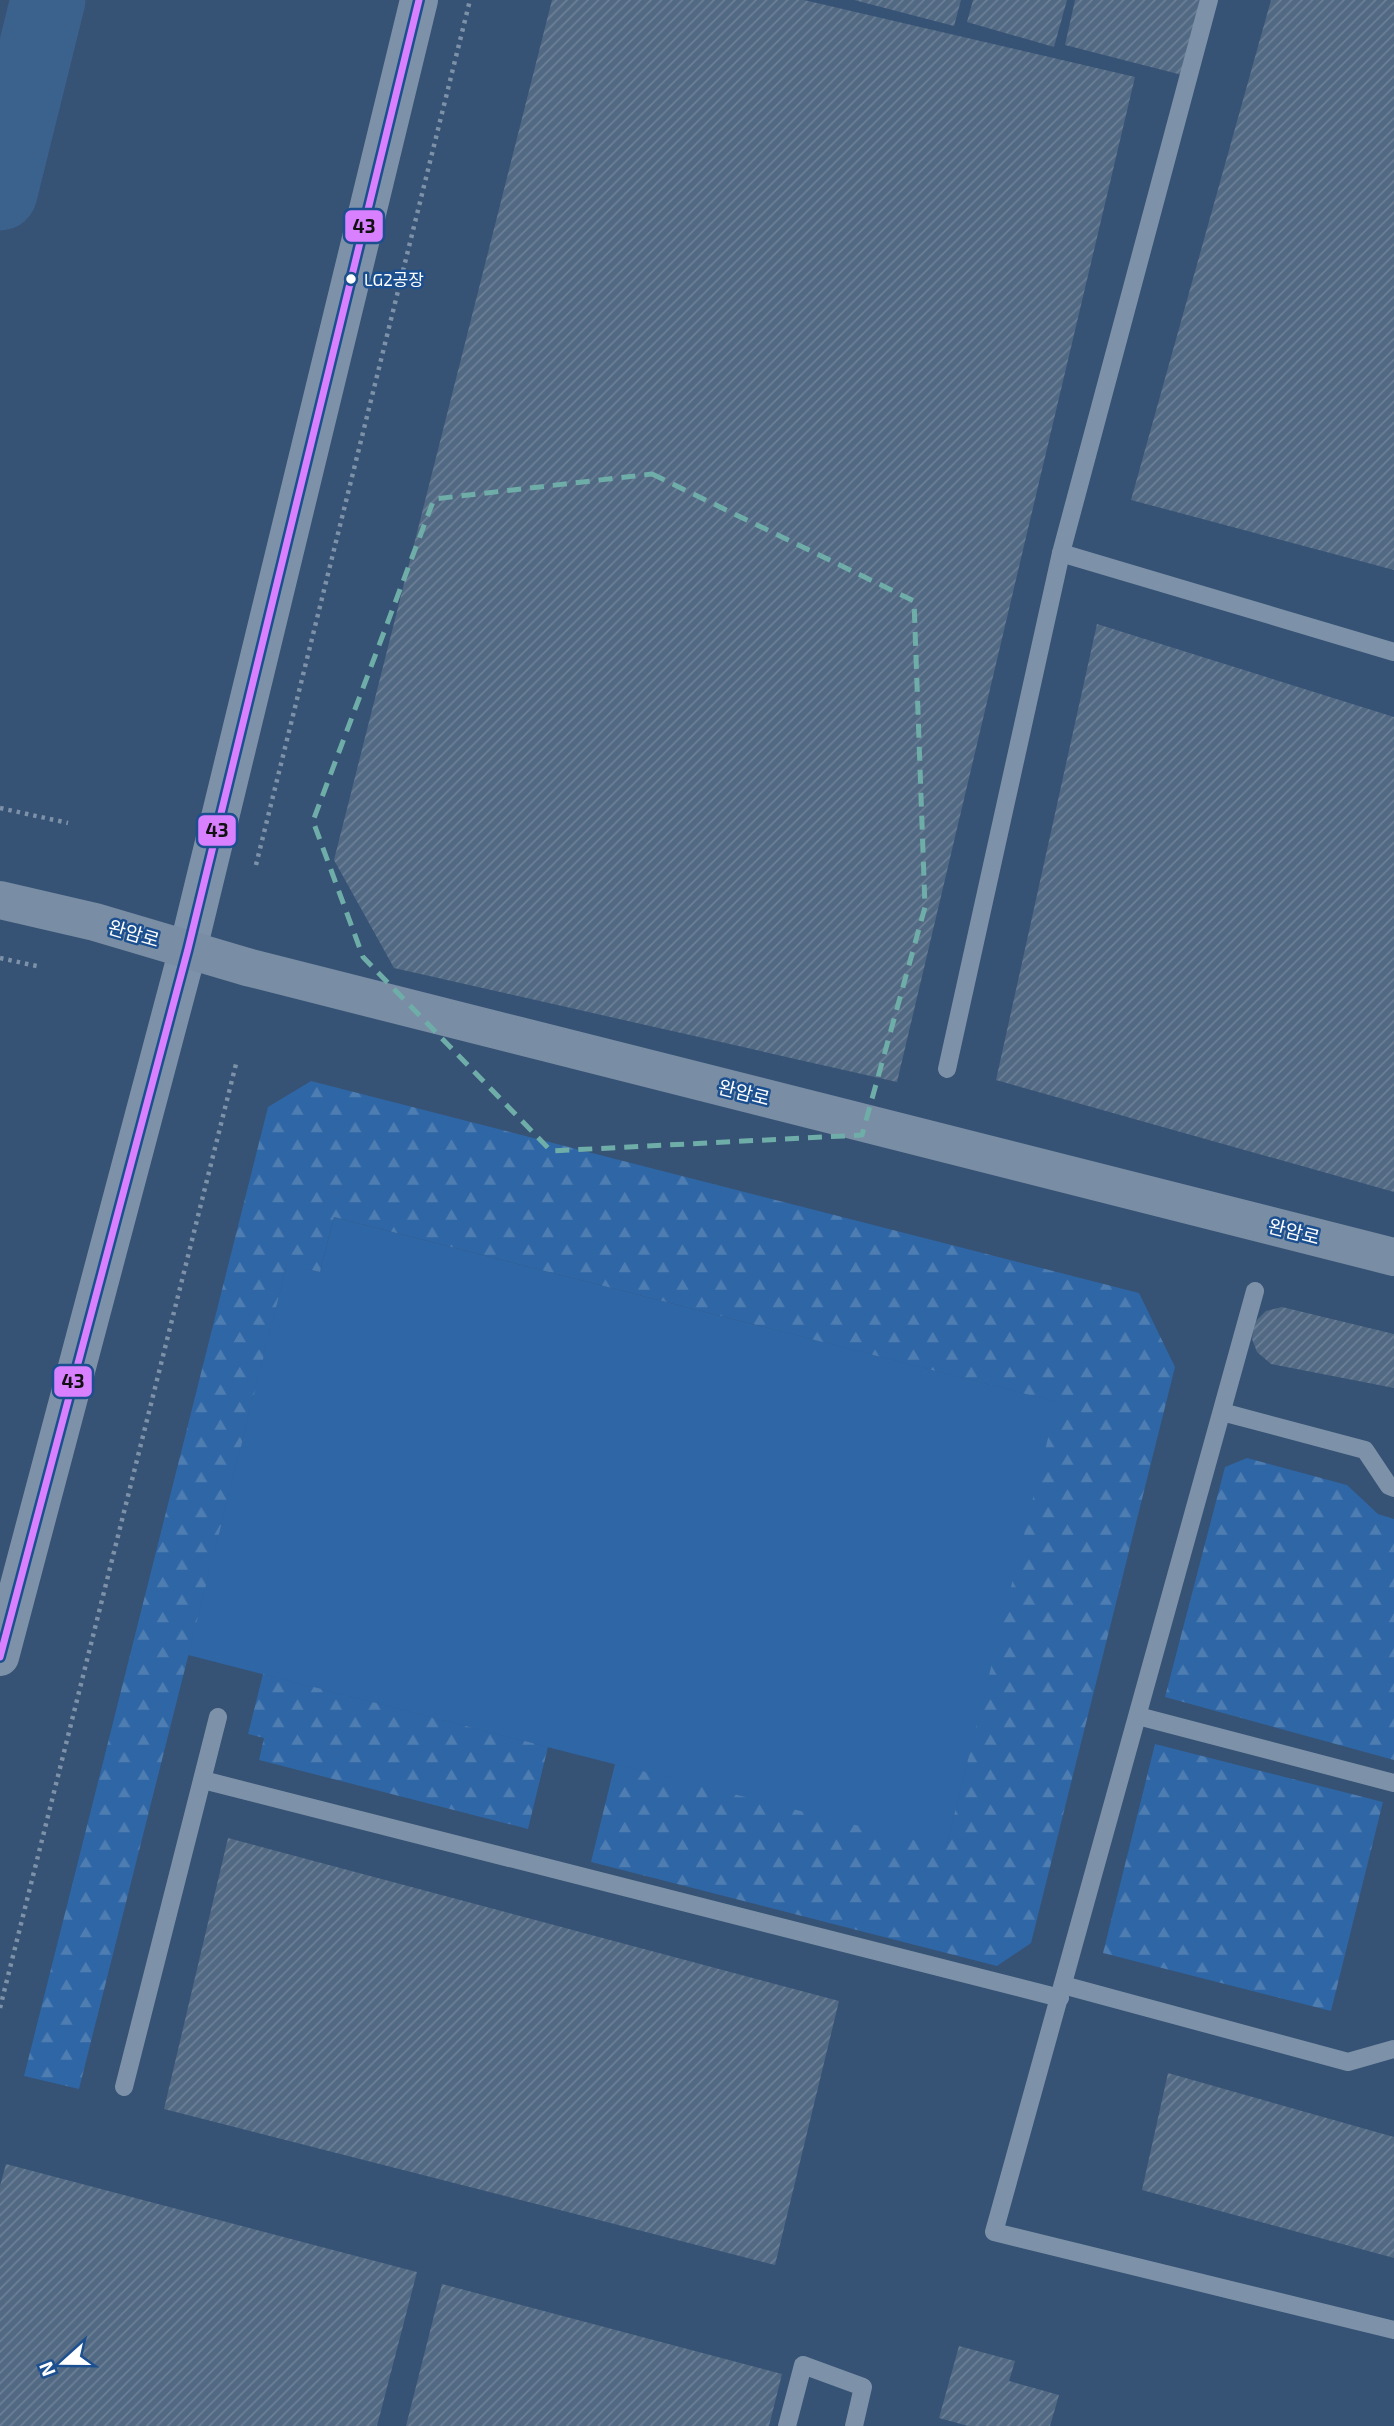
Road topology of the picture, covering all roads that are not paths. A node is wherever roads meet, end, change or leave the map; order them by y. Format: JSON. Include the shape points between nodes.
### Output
{"nodes":[{"id":1,"x":419,"y":0,"type":"edge"},
{"id":2,"x":1209,"y":0,"type":"edge"},
{"id":3,"x":1061,"y":553,"type":"junction"},
{"id":4,"x":1394,"y":652,"type":"edge"},
{"id":5,"x":0,"y":900,"type":"edge"},
{"id":6,"x":188,"y":949,"type":"junction"},
{"id":7,"x":947,"y":1069,"type":"dead end"},
{"id":8,"x":1394,"y":1257,"type":"edge"},
{"id":9,"x":1255,"y":1291,"type":"dead end"},
{"id":10,"x":1222,"y":1412,"type":"junction"},
{"id":11,"x":1394,"y":1488,"type":"edge"},
{"id":12,"x":0,"y":1657,"type":"edge"},
{"id":13,"x":1138,"y":1716,"type":"junction"},
{"id":14,"x":218,"y":1717,"type":"dead end"},
{"id":15,"x":202,"y":1780,"type":"junction"},
{"id":16,"x":1394,"y":1783,"type":"edge"},
{"id":17,"x":1061,"y":1991,"type":"junction"},
{"id":18,"x":1394,"y":2049,"type":"edge"},
{"id":19,"x":124,"y":2087,"type":"dead end"},
{"id":20,"x":1394,"y":2330,"type":"edge"},
{"id":21,"x":787,"y":2426,"type":"edge"},
{"id":22,"x":854,"y":2426,"type":"edge"}],
"edges":[{"from":1,"to":6,"type":"street"},
{"from":2,"to":3,"type":"lane"},
{"from":3,"to":4,"type":"lane"},
{"from":3,"to":7,"type":"lane"},
{"from":5,"to":6,"type":"main road","name":"완암로"},
{"from":6,"to":8,"type":"main road","name":"완암로"},
{"from":6,"to":12,"type":"street"},
{"from":9,"to":10,"type":"lane"},
{"from":10,"to":11,"type":"lane","via":[[1365,1450]]},
{"from":10,"to":13,"type":"lane"},
{"from":13,"to":16,"type":"lane"},
{"from":13,"to":17,"type":"lane"},
{"from":14,"to":15,"type":"lane"},
{"from":15,"to":17,"type":"lane"},
{"from":15,"to":19,"type":"lane"},
{"from":17,"to":18,"type":"lane","via":[[1348,2062]]},
{"from":17,"to":20,"type":"lane","via":[[995,2232]]},
{"from":21,"to":22,"type":"lane","via":[[803,2365],[863,2387]]}]}
